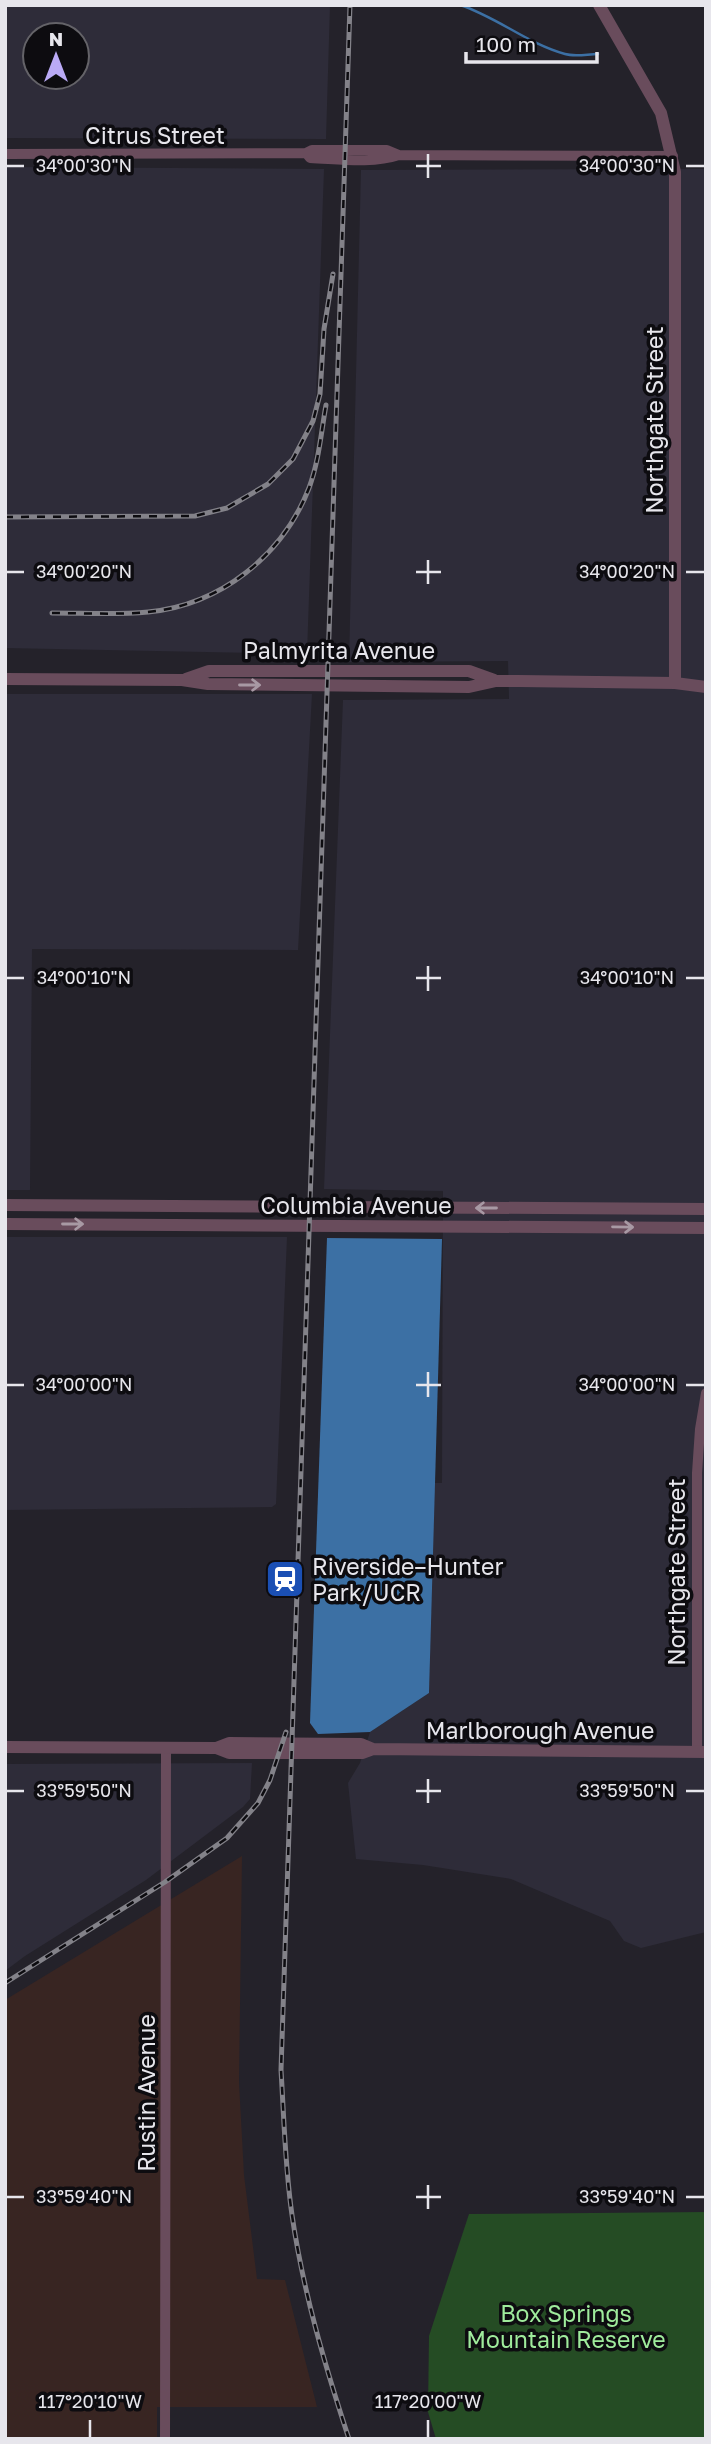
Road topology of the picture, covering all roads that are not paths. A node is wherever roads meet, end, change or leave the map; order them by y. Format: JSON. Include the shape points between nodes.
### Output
{"nodes":[{"id":1,"x":599,"y":5,"type":"edge"},
{"id":2,"x":5,"y":154,"type":"edge"},
{"id":3,"x":673,"y":156,"type":"junction"},
{"id":4,"x":5,"y":679,"type":"edge"},
{"id":5,"x":675,"y":683,"type":"junction"},
{"id":6,"x":706,"y":687,"type":"edge"},
{"id":7,"x":5,"y":1205,"type":"edge"},
{"id":8,"x":152,"y":1206,"type":"junction"},
{"id":9,"x":555,"y":1209,"type":"junction"},
{"id":10,"x":706,"y":1209,"type":"edge"},
{"id":11,"x":5,"y":1224,"type":"edge"},
{"id":12,"x":151,"y":1225,"type":"junction"},
{"id":13,"x":555,"y":1226,"type":"junction"},
{"id":14,"x":706,"y":1228,"type":"edge"},
{"id":15,"x":706,"y":1393,"type":"edge"},
{"id":16,"x":5,"y":1747,"type":"edge"},
{"id":17,"x":166,"y":1748,"type":"junction"},
{"id":18,"x":701,"y":1752,"type":"edge"},
{"id":19,"x":165,"y":2439,"type":"edge"}],
"edges":[{"from":1,"to":3,"type":"street","name":"Northgate Street","via":[[661,113]]},
{"from":2,"to":3,"type":"street","name":"Citrus Street","via":[[306,153],[310,158],[388,159],[399,155]]},
{"from":3,"to":5,"type":"street","name":"Northgate Street"},
{"from":4,"to":5,"type":"street","name":"Palmyrita Avenue","via":[[469,687],[496,681]]},
{"from":5,"to":6,"type":"street","name":"Palmyrita Avenue"},
{"from":7,"to":8,"type":"street","name":"Columbia Avenue"},
{"from":9,"to":8,"type":"street","name":"Columbia Avenue","one_way":true},
{"from":8,"to":12,"type":"street"},
{"from":9,"to":10,"type":"street","name":"Columbia Avenue"},
{"from":9,"to":13,"type":"street"},
{"from":11,"to":12,"type":"street","name":"Columbia Avenue","one_way":true},
{"from":12,"to":13,"type":"street","name":"Columbia Avenue"},
{"from":13,"to":14,"type":"street","name":"Columbia Avenue","one_way":true},
{"from":15,"to":18,"type":"street","name":"Northgate Street","via":[[697,1473]]},
{"from":16,"to":17,"type":"street","name":"Marlborough Avenue"},
{"from":17,"to":18,"type":"street","name":"Marlborough Avenue","via":[[216,1748],[229,1753],[362,1753],[373,1749]]},
{"from":17,"to":19,"type":"street","name":"Rustin Avenue"}]}
